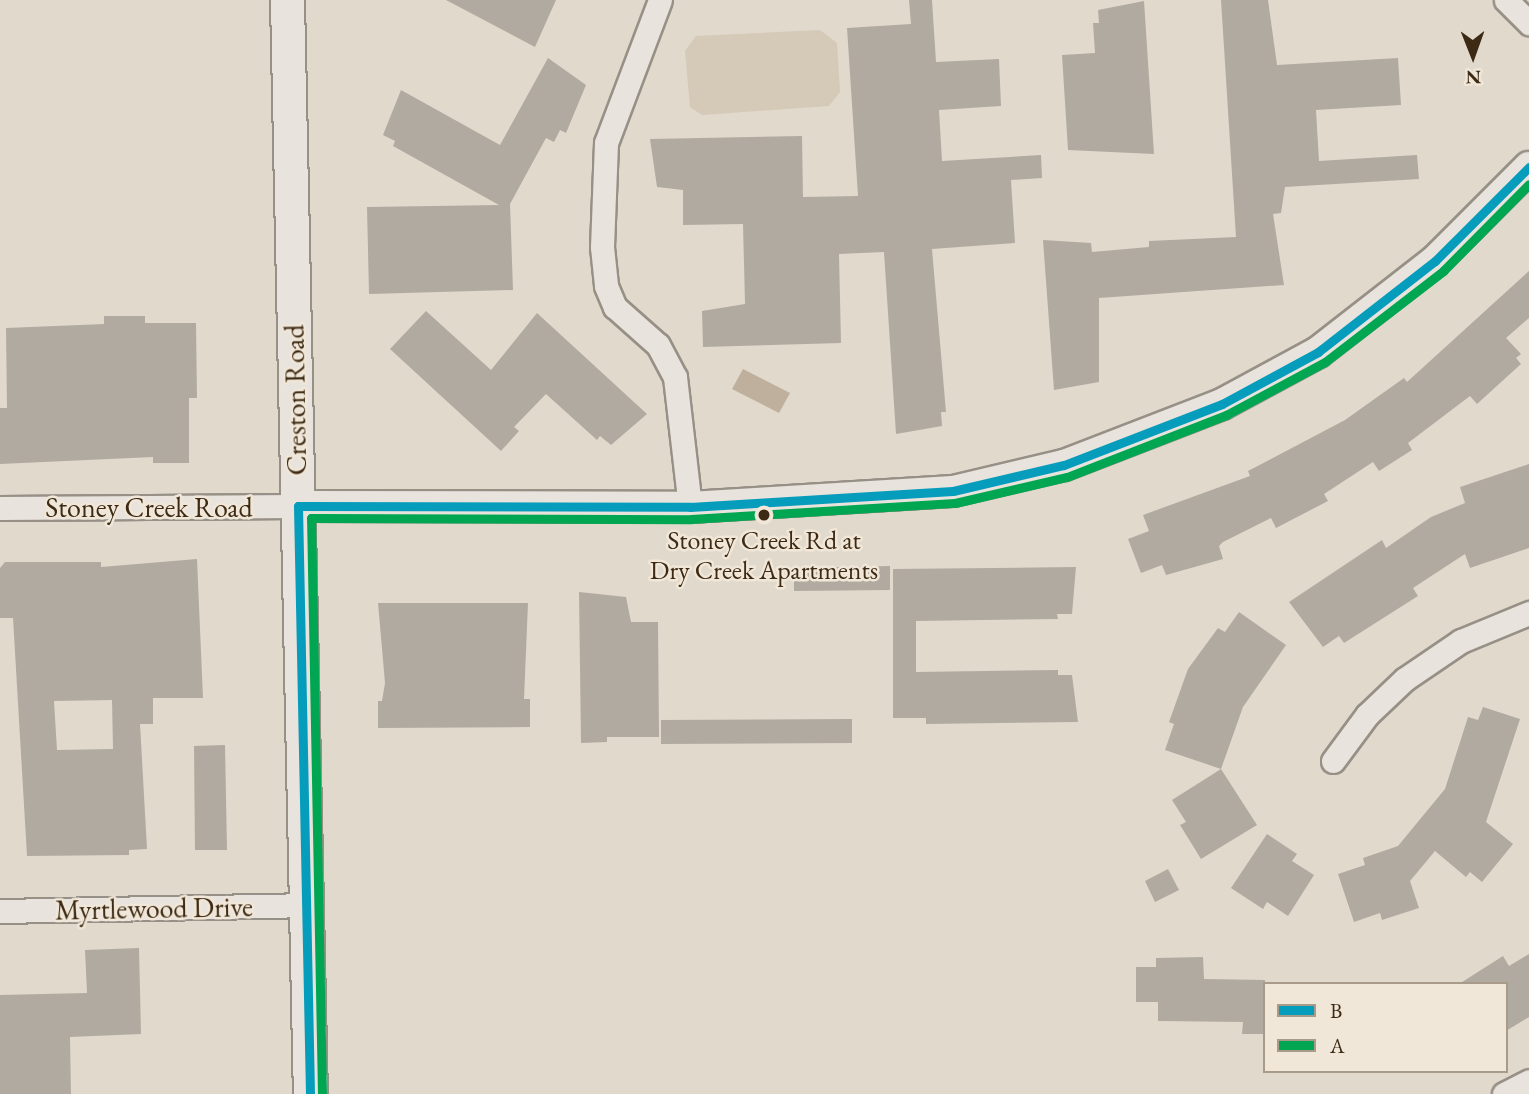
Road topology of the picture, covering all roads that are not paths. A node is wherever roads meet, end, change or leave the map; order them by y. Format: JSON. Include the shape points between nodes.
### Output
{"nodes":[{"id":1,"x":287,"y":0,"type":"edge"},
{"id":2,"x":660,"y":0,"type":"edge"},
{"id":3,"x":1506,"y":0,"type":"edge"},
{"id":4,"x":1529,"y":23,"type":"edge"},
{"id":5,"x":1529,"y":167,"type":"edge"},
{"id":6,"x":298,"y":506,"type":"junction"},
{"id":7,"x":690,"y":507,"type":"junction"},
{"id":8,"x":0,"y":508,"type":"edge"},
{"id":9,"x":1529,"y":613,"type":"edge"},
{"id":10,"x":1333,"y":761,"type":"dead end"},
{"id":11,"x":308,"y":905,"type":"junction"},
{"id":12,"x":0,"y":911,"type":"edge"},
{"id":13,"x":1529,"y":1081,"type":"edge"},
{"id":14,"x":310,"y":1094,"type":"edge"},
{"id":15,"x":1504,"y":1094,"type":"edge"}],
"edges":[{"from":1,"to":6,"type":"main road","name":"Creston Road"},
{"from":2,"to":7,"type":"street","via":[[606,143],[602,247],[606,286],[615,307],[658,345],[675,377]]},
{"from":3,"to":4,"type":"street"},
{"from":5,"to":7,"type":"street","via":[[1435,261],[1318,352],[1222,404],[1130,442],[1064,466],[953,491]]},
{"from":6,"to":7,"type":"street"},
{"from":6,"to":8,"type":"street","name":"Stoney Creek Road"},
{"from":6,"to":11,"type":"main road","name":"Creston Road"},
{"from":9,"to":10,"type":"street","via":[[1461,641],[1405,678],[1367,715]]},
{"from":11,"to":12,"type":"street","name":"Myrtlewood Drive"},
{"from":11,"to":14,"type":"main road","name":"Creston Road"},
{"from":13,"to":15,"type":"street"}]}
